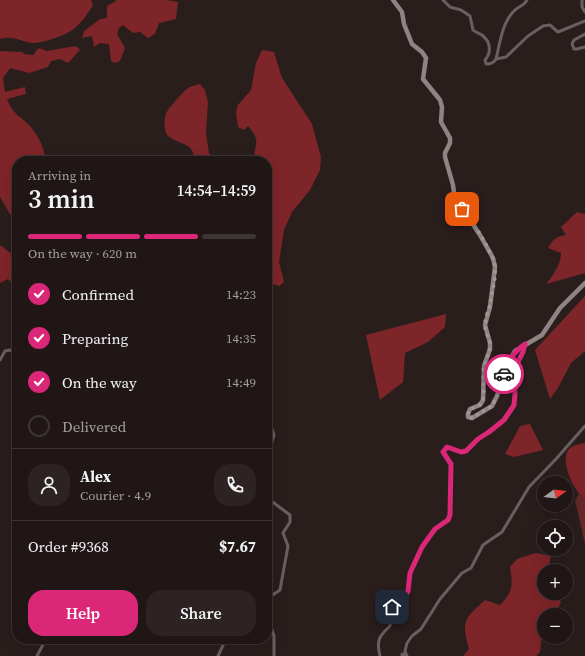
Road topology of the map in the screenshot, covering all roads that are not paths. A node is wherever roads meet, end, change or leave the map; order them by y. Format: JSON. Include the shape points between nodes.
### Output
{"nodes":[{"id":1,"x":393,"y":0,"type":"edge"},
{"id":2,"x":443,"y":0,"type":"edge"},
{"id":3,"x":527,"y":0,"type":"edge"},
{"id":4,"x":582,"y":0,"type":"edge"},
{"id":5,"x":585,"y":12,"type":"edge"},
{"id":6,"x":585,"y":21,"type":"edge"},
{"id":7,"x":585,"y":34,"type":"edge"},
{"id":8,"x":585,"y":47,"type":"edge"},
{"id":9,"x":496,"y":58,"type":"junction"},
{"id":10,"x":585,"y":283,"type":"edge"},
{"id":11,"x":525,"y":344,"type":"junction"},
{"id":12,"x":12,"y":351,"type":"edge"},
{"id":13,"x":0,"y":360,"type":"edge"},
{"id":14,"x":585,"y":426,"type":"edge"},
{"id":15,"x":272,"y":430,"type":"edge"},
{"id":16,"x":272,"y":441,"type":"edge"},
{"id":17,"x":272,"y":502,"type":"edge"},
{"id":18,"x":272,"y":595,"type":"edge"},
{"id":19,"x":272,"y":630,"type":"edge"},
{"id":20,"x":43,"y":644,"type":"edge"},
{"id":21,"x":224,"y":644,"type":"edge"},
{"id":22,"x":37,"y":656,"type":"edge"},
{"id":23,"x":218,"y":656,"type":"edge"},
{"id":24,"x":274,"y":656,"type":"edge"},
{"id":25,"x":380,"y":656,"type":"edge"},
{"id":26,"x":402,"y":656,"type":"edge"},
{"id":27,"x":407,"y":656,"type":"edge"}],
"edges":[{"from":1,"to":11,"type":"main road","via":[[402,12],[412,44],[426,58],[424,82],[442,104],[441,122],[450,138],[445,156],[455,202],[480,235],[493,258],[495,268],[485,324],[490,349],[484,366],[483,400],[480,405],[470,409],[468,417],[472,418],[492,406],[508,363],[515,351]]},
{"from":2,"to":9,"type":"street","via":[[450,7],[468,14],[473,30],[488,41],[490,47],[485,63],[495,62]]},
{"from":3,"to":9,"type":"street","via":[[513,12],[503,28]]},
{"from":4,"to":5,"type":"street"},
{"from":6,"to":9,"type":"street","via":[[558,32],[550,25],[543,26],[506,57]]},
{"from":7,"to":8,"type":"street","via":[[572,44],[577,50]]},
{"from":10,"to":11,"type":"main road","via":[[560,308],[542,335]]},
{"from":11,"to":25,"type":"street","via":[[515,368],[514,405],[504,420],[466,451],[461,452],[447,447],[444,449],[443,452],[451,464],[450,515],[448,520],[435,529],[422,547],[410,573],[408,591],[403,600],[392,607],[390,626],[381,633],[379,640]]},
{"from":12,"to":13,"type":"street","via":[[5,351]]},
{"from":14,"to":27,"type":"street","via":[[528,487],[502,532],[483,545],[471,568],[462,572],[440,599],[421,629],[407,643]]},
{"from":15,"to":16,"type":"street","via":[[274,435]]},
{"from":17,"to":18,"type":"street","via":[[290,515],[290,522],[284,533],[288,546],[280,590]]},
{"from":19,"to":24,"type":"street"},
{"from":20,"to":22,"type":"street"},
{"from":21,"to":23,"type":"street"},
{"from":26,"to":27,"type":"street"}]}
